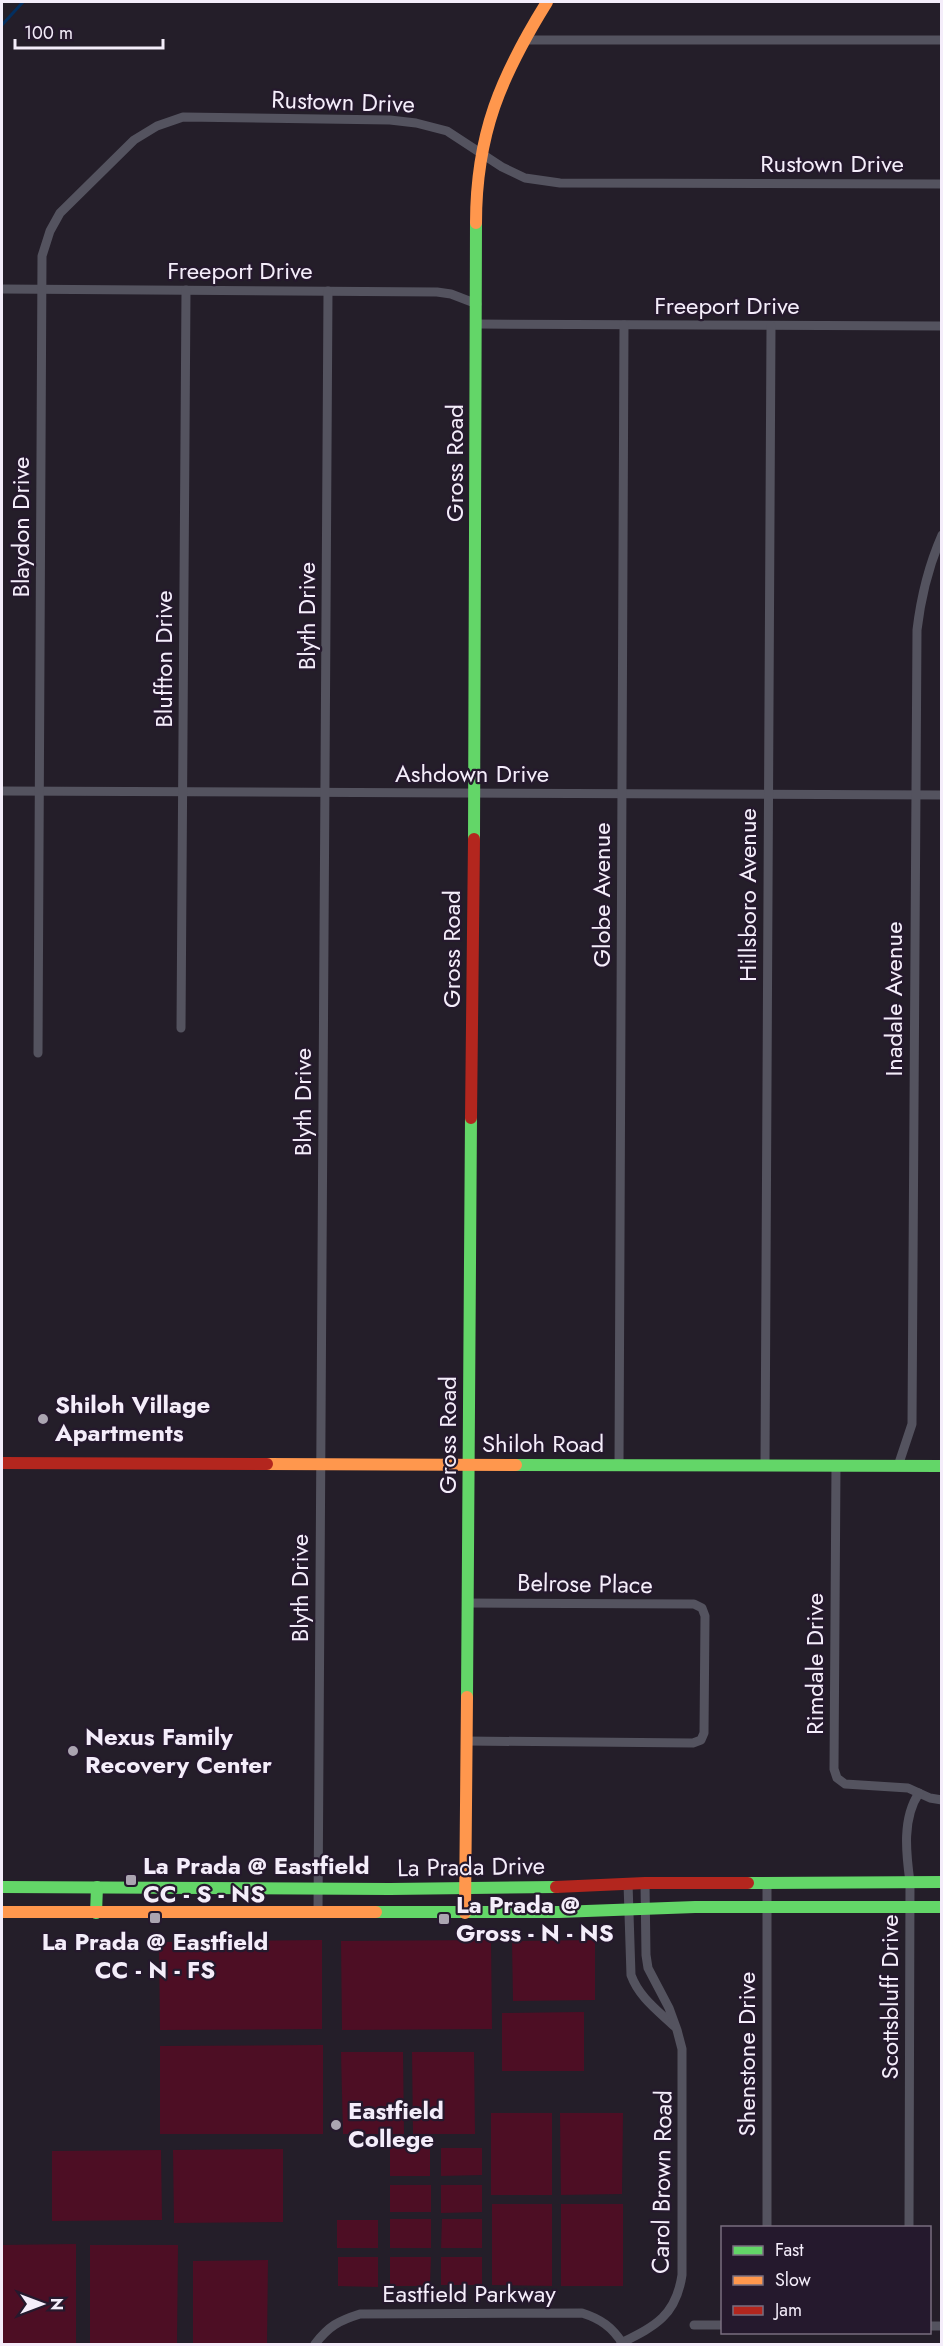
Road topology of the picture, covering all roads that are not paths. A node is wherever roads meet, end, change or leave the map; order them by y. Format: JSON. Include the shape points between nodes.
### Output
{"nodes":[{"id":1,"x":547,"y":2,"type":"edge"},
{"id":2,"x":523,"y":40,"type":"junction"},
{"id":3,"x":942,"y":40,"type":"edge"},
{"id":4,"x":482,"y":153,"type":"junction"},
{"id":5,"x":942,"y":184,"type":"edge"},
{"id":6,"x":2,"y":290,"type":"edge"},
{"id":7,"x":42,"y":290,"type":"junction"},
{"id":8,"x":186,"y":290,"type":"junction"},
{"id":9,"x":328,"y":291,"type":"junction"},
{"id":10,"x":477,"y":304,"type":"junction"},
{"id":11,"x":477,"y":324,"type":"junction"},
{"id":12,"x":624,"y":325,"type":"junction"},
{"id":13,"x":771,"y":326,"type":"junction"},
{"id":14,"x":942,"y":326,"type":"edge"},
{"id":15,"x":942,"y":535,"type":"edge"},
{"id":16,"x":2,"y":791,"type":"edge"},
{"id":17,"x":39,"y":791,"type":"junction"},
{"id":18,"x":182,"y":792,"type":"junction"},
{"id":19,"x":325,"y":793,"type":"junction"},
{"id":20,"x":474,"y":794,"type":"junction"},
{"id":21,"x":768,"y":794,"type":"junction"},
{"id":22,"x":622,"y":795,"type":"junction"},
{"id":23,"x":915,"y":795,"type":"junction"},
{"id":24,"x":942,"y":795,"type":"edge"},
{"id":25,"x":181,"y":1028,"type":"dead end"},
{"id":26,"x":38,"y":1053,"type":"dead end"},
{"id":27,"x":2,"y":1463,"type":"edge"},
{"id":28,"x":320,"y":1464,"type":"junction"},
{"id":29,"x":468,"y":1465,"type":"junction"},
{"id":30,"x":619,"y":1465,"type":"junction"},
{"id":31,"x":765,"y":1465,"type":"junction"},
{"id":32,"x":836,"y":1465,"type":"junction"},
{"id":33,"x":898,"y":1466,"type":"junction"},
{"id":34,"x":942,"y":1466,"type":"edge"},
{"id":35,"x":468,"y":1602,"type":"junction"},
{"id":36,"x":466,"y":1742,"type":"junction"},
{"id":37,"x":919,"y":1793,"type":"junction"},
{"id":38,"x":942,"y":1800,"type":"edge"},
{"id":39,"x":767,"y":1882,"type":"junction"},
{"id":40,"x":910,"y":1882,"type":"junction"},
{"id":41,"x":942,"y":1882,"type":"edge"},
{"id":42,"x":645,"y":1883,"type":"junction"},
{"id":43,"x":628,"y":1884,"type":"junction"},
{"id":44,"x":2,"y":1887,"type":"edge"},
{"id":45,"x":97,"y":1887,"type":"junction"},
{"id":46,"x":318,"y":1888,"type":"junction"},
{"id":47,"x":465,"y":1888,"type":"junction"},
{"id":48,"x":767,"y":1907,"type":"junction"},
{"id":49,"x":910,"y":1907,"type":"junction"},
{"id":50,"x":942,"y":1907,"type":"edge"},
{"id":51,"x":629,"y":1909,"type":"junction"},
{"id":52,"x":646,"y":1909,"type":"junction"},
{"id":53,"x":2,"y":1912,"type":"edge"},
{"id":54,"x":318,"y":1912,"type":"junction"},
{"id":55,"x":96,"y":1913,"type":"junction"},
{"id":56,"x":465,"y":1913,"type":"junction"},
{"id":57,"x":677,"y":2030,"type":"junction"},
{"id":58,"x":766,"y":2226,"type":"edge"},
{"id":59,"x":909,"y":2226,"type":"edge"},
{"id":60,"x":694,"y":2325,"type":"dead end"},
{"id":61,"x":721,"y":2325,"type":"edge"},
{"id":62,"x":315,"y":2344,"type":"edge"},
{"id":63,"x":622,"y":2344,"type":"edge"}],
"edges":[{"from":1,"to":2,"type":"street","name":"Gross Road"},
{"from":2,"to":3,"type":"street"},
{"from":2,"to":4,"type":"street","name":"Gross Road","via":[[501,85]]},
{"from":4,"to":5,"type":"street","name":"Rustown Drive","via":[[525,178],[560,183]]},
{"from":4,"to":7,"type":"street","name":"Rustown Drive","via":[[447,131],[417,123],[183,117],[134,140],[60,213],[42,256]]},
{"from":4,"to":10,"type":"street","name":"Gross Road","via":[[476,207]]},
{"from":6,"to":7,"type":"street","name":"Freeport Drive"},
{"from":7,"to":8,"type":"street","name":"Freeport Drive"},
{"from":7,"to":17,"type":"street","name":"Blaydon Drive"},
{"from":8,"to":9,"type":"street","name":"Freeport Drive"},
{"from":8,"to":18,"type":"street","name":"Bluffton Drive"},
{"from":9,"to":10,"type":"street","name":"Freeport Drive","via":[[437,292]]},
{"from":9,"to":19,"type":"street","name":"Blyth Drive"},
{"from":10,"to":11,"type":"street","name":"Gross Road"},
{"from":11,"to":12,"type":"street","name":"Freeport Drive"},
{"from":11,"to":20,"type":"street","name":"Gross Road"},
{"from":12,"to":13,"type":"street","name":"Freeport Drive"},
{"from":12,"to":22,"type":"street","name":"Globe Avenue"},
{"from":13,"to":14,"type":"street","name":"Freeport Drive"},
{"from":13,"to":21,"type":"street","name":"Hillsboro Avenue"},
{"from":15,"to":23,"type":"street","name":"Inadale Avenue","via":[[929,564],[917,630]]},
{"from":16,"to":17,"type":"street","name":"Ashdown Drive"},
{"from":17,"to":18,"type":"street","name":"Ashdown Drive"},
{"from":17,"to":26,"type":"street","name":"Blaydon Drive"},
{"from":18,"to":19,"type":"street","name":"Ashdown Drive"},
{"from":18,"to":25,"type":"street","name":"Bluffton Drive"},
{"from":19,"to":20,"type":"street","name":"Ashdown Drive"},
{"from":19,"to":28,"type":"street","name":"Blyth Drive"},
{"from":20,"to":22,"type":"street","name":"Ashdown Drive"},
{"from":20,"to":29,"type":"street","name":"Gross Road"},
{"from":21,"to":22,"type":"street","name":"Ashdown Drive"},
{"from":21,"to":23,"type":"street","name":"Ashdown Drive"},
{"from":21,"to":31,"type":"street","name":"Hillsboro Avenue"},
{"from":22,"to":30,"type":"street","name":"Globe Avenue"},
{"from":23,"to":24,"type":"street","name":"Ashdown Drive"},
{"from":23,"to":33,"type":"street","name":"Inadale Avenue","via":[[912,1424]]},
{"from":27,"to":28,"type":"street","name":"Shiloh Road"},
{"from":28,"to":29,"type":"street","name":"Shiloh Road"},
{"from":28,"to":46,"type":"street","name":"Blyth Drive"},
{"from":29,"to":30,"type":"street","name":"Shiloh Road"},
{"from":29,"to":35,"type":"street","name":"Gross Road"},
{"from":30,"to":31,"type":"street","name":"Shiloh Road"},
{"from":31,"to":32,"type":"street","name":"Shiloh Road"},
{"from":32,"to":33,"type":"street","name":"Shiloh Road"},
{"from":32,"to":37,"type":"street","name":"Rimdale Drive","via":[[834,1769],[845,1784],[897,1786]]},
{"from":33,"to":34,"type":"street","name":"Shiloh Road"},
{"from":35,"to":36,"type":"street","name":"Gross Road"},
{"from":35,"to":36,"type":"street","name":"Belrose Place","via":[[694,1604],[702,1608],[705,1733],[693,1743]]},
{"from":36,"to":47,"type":"street","name":"Gross Road"},
{"from":37,"to":38,"type":"street"},
{"from":37,"to":40,"type":"street","name":"Scottsbluff Drive","via":[[908,1823]]},
{"from":39,"to":40,"type":"street","name":"La Prada Drive"},
{"from":39,"to":42,"type":"street","name":"La Prada Drive"},
{"from":39,"to":48,"type":"street","name":"Shenstone Drive"},
{"from":40,"to":41,"type":"street","name":"La Prada Drive"},
{"from":40,"to":49,"type":"street","name":"Scottsbluff Drive"},
{"from":42,"to":43,"type":"street","name":"La Prada Drive"},
{"from":42,"to":52,"type":"street","name":"Carol Brown Road"},
{"from":43,"to":47,"type":"street","name":"La Prada Drive"},
{"from":43,"to":51,"type":"street"},
{"from":44,"to":45,"type":"street","name":"La Prada Drive"},
{"from":45,"to":46,"type":"street","name":"La Prada Drive"},
{"from":45,"to":55,"type":"street"},
{"from":46,"to":47,"type":"street","name":"La Prada Drive"},
{"from":46,"to":54,"type":"street","name":"Blyth Drive"},
{"from":47,"to":56,"type":"street","name":"Gross Road"},
{"from":48,"to":49,"type":"street","name":"La Prada Drive"},
{"from":48,"to":52,"type":"street","name":"La Prada Drive"},
{"from":48,"to":58,"type":"street","name":"Shenstone Drive"},
{"from":49,"to":50,"type":"street","name":"La Prada Drive"},
{"from":49,"to":59,"type":"street","name":"Scottsbluff Drive"},
{"from":51,"to":52,"type":"street","name":"La Prada Drive"},
{"from":51,"to":56,"type":"street","name":"La Prada Drive"},
{"from":51,"to":57,"type":"street","via":[[628,1961],[635,1988]]},
{"from":52,"to":57,"type":"street","name":"Carol Brown Road","via":[[648,1968]]},
{"from":53,"to":55,"type":"street","name":"La Prada Drive"},
{"from":54,"to":55,"type":"street","name":"La Prada Drive"},
{"from":54,"to":56,"type":"street","name":"La Prada Drive"},
{"from":57,"to":63,"type":"street","name":"Carol Brown Road","via":[[682,2060],[680,2285],[666,2316]]},
{"from":60,"to":61,"type":"street"},
{"from":62,"to":63,"type":"street","name":"Eastfield Parkway","via":[[326,2329],[360,2314],[582,2313],[599,2318]]}]}
